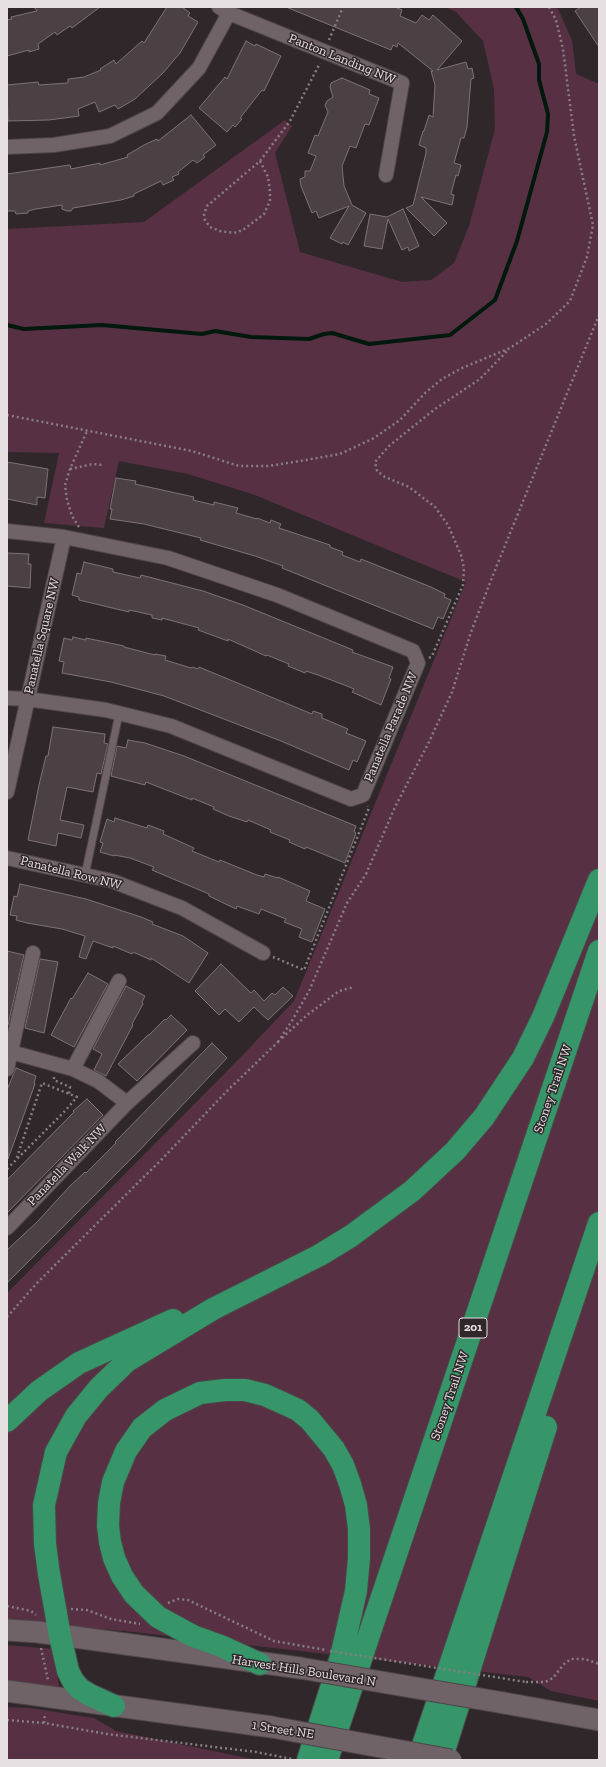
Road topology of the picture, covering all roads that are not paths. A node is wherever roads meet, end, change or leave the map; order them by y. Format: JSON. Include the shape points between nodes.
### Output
{"nodes":[{"id":1,"x":224,"y":10,"type":"edge"},
{"id":2,"x":7,"y":147,"type":"edge"},
{"id":3,"x":386,"y":175,"type":"dead end"},
{"id":4,"x":7,"y":531,"type":"edge"},
{"id":5,"x":64,"y":537,"type":"junction"},
{"id":6,"x":7,"y":698,"type":"edge"},
{"id":7,"x":27,"y":699,"type":"junction"},
{"id":8,"x":119,"y":714,"type":"junction"},
{"id":9,"x":7,"y":792,"type":"edge"},
{"id":10,"x":7,"y":858,"type":"edge"},
{"id":11,"x":85,"y":875,"type":"junction"},
{"id":12,"x":599,"y":880,"type":"edge"},
{"id":13,"x":599,"y":951,"type":"edge"},
{"id":14,"x":33,"y":953,"type":"dead end"},
{"id":15,"x":263,"y":953,"type":"road end"},
{"id":16,"x":119,"y":981,"type":"dead end"},
{"id":17,"x":193,"y":1043,"type":"dead end"},
{"id":18,"x":9,"y":1052,"type":"edge"},
{"id":19,"x":7,"y":1069,"type":"edge"},
{"id":20,"x":73,"y":1069,"type":"junction"},
{"id":21,"x":127,"y":1103,"type":"junction"},
{"id":22,"x":599,"y":1223,"type":"edge"},
{"id":23,"x":7,"y":1228,"type":"edge"},
{"id":24,"x":599,"y":1234,"type":"edge"},
{"id":25,"x":213,"y":1309,"type":"junction"},
{"id":26,"x":7,"y":1421,"type":"edge"},
{"id":27,"x":7,"y":1630,"type":"edge"},
{"id":28,"x":60,"y":1636,"type":"junction"},
{"id":29,"x":260,"y":1664,"type":"junction"},
{"id":30,"x":7,"y":1691,"type":"edge"},
{"id":31,"x":114,"y":1706,"type":"junction"},
{"id":32,"x":599,"y":1720,"type":"edge"},
{"id":33,"x":308,"y":1760,"type":"edge"},
{"id":34,"x":327,"y":1760,"type":"edge"},
{"id":35,"x":418,"y":1760,"type":"edge"},
{"id":36,"x":441,"y":1760,"type":"edge"},
{"id":37,"x":451,"y":1760,"type":"edge"}],
"edges":[{"from":1,"to":2,"type":"street","via":[[199,68],[157,113],[110,136],[54,145]]},
{"from":1,"to":3,"type":"street","name":"Panton Landing NW","via":[[402,83]]},
{"from":4,"to":5,"type":"street"},
{"from":5,"to":7,"type":"street","name":"Panatella Square NW"},
{"from":5,"to":8,"type":"street","name":"Panatella Parade NW","via":[[168,558],[277,595],[413,651],[418,663],[363,795],[351,799],[171,726]]},
{"from":6,"to":7,"type":"street","name":"Panatella Parade NW"},
{"from":7,"to":8,"type":"street","name":"Panatella Parade NW"},
{"from":7,"to":9,"type":"street","name":"Panatella Square NW"},
{"from":8,"to":11,"type":"lane"},
{"from":10,"to":11,"type":"street","name":"Panatella Row NW"},
{"from":11,"to":15,"type":"street","name":"Panatella Row NW","via":[[112,880],[182,908]]},
{"from":12,"to":25,"type":"highway","via":[[523,1058],[484,1117],[455,1151],[412,1192],[352,1236]]},
{"from":13,"to":34,"type":"highway","name":"Stoney Trail NW","number":"201"},
{"from":14,"to":18,"type":"street"},
{"from":16,"to":20,"type":"street"},
{"from":17,"to":21,"type":"street","name":"Panatella Walk NW"},
{"from":18,"to":19,"type":"street"},
{"from":18,"to":20,"type":"street"},
{"from":20,"to":21,"type":"street","via":[[98,1081]]},
{"from":21,"to":23,"type":"street","name":"Panatella Walk NW"},
{"from":22,"to":35,"type":"highway"},
{"from":24,"to":36,"type":"highway","via":[[579,1322]]},
{"from":25,"to":26,"type":"highway","via":[[201,1307],[79,1363],[39,1390]]},
{"from":25,"to":28,"type":"highway","via":[[127,1361],[99,1388],[81,1411],[56,1452],[44,1505],[48,1566]]},
{"from":27,"to":28,"type":"main road","name":"Harvest Hills Boulevard N"},
{"from":28,"to":29,"type":"main road","name":"Harvest Hills Boulevard N"},
{"from":28,"to":31,"type":"highway","via":[[66,1665],[73,1681],[90,1696]]},
{"from":29,"to":32,"type":"main road","name":"Harvest Hills Boulevard N","bridge":true,"via":[[300,1668]]},
{"from":29,"to":33,"type":"highway","via":[[193,1636],[158,1617],[134,1594],[122,1576],[110,1542],[109,1503],[113,1482],[126,1451],[142,1428],[165,1410],[200,1393],[245,1390],[265,1395],[298,1410],[310,1420],[334,1449],[350,1484],[359,1529],[356,1591],[341,1657]]},
{"from":30,"to":31,"type":"main road"},
{"from":31,"to":37,"type":"main road","name":"1 Street NE","bridge":true,"via":[[272,1727]]}]}
